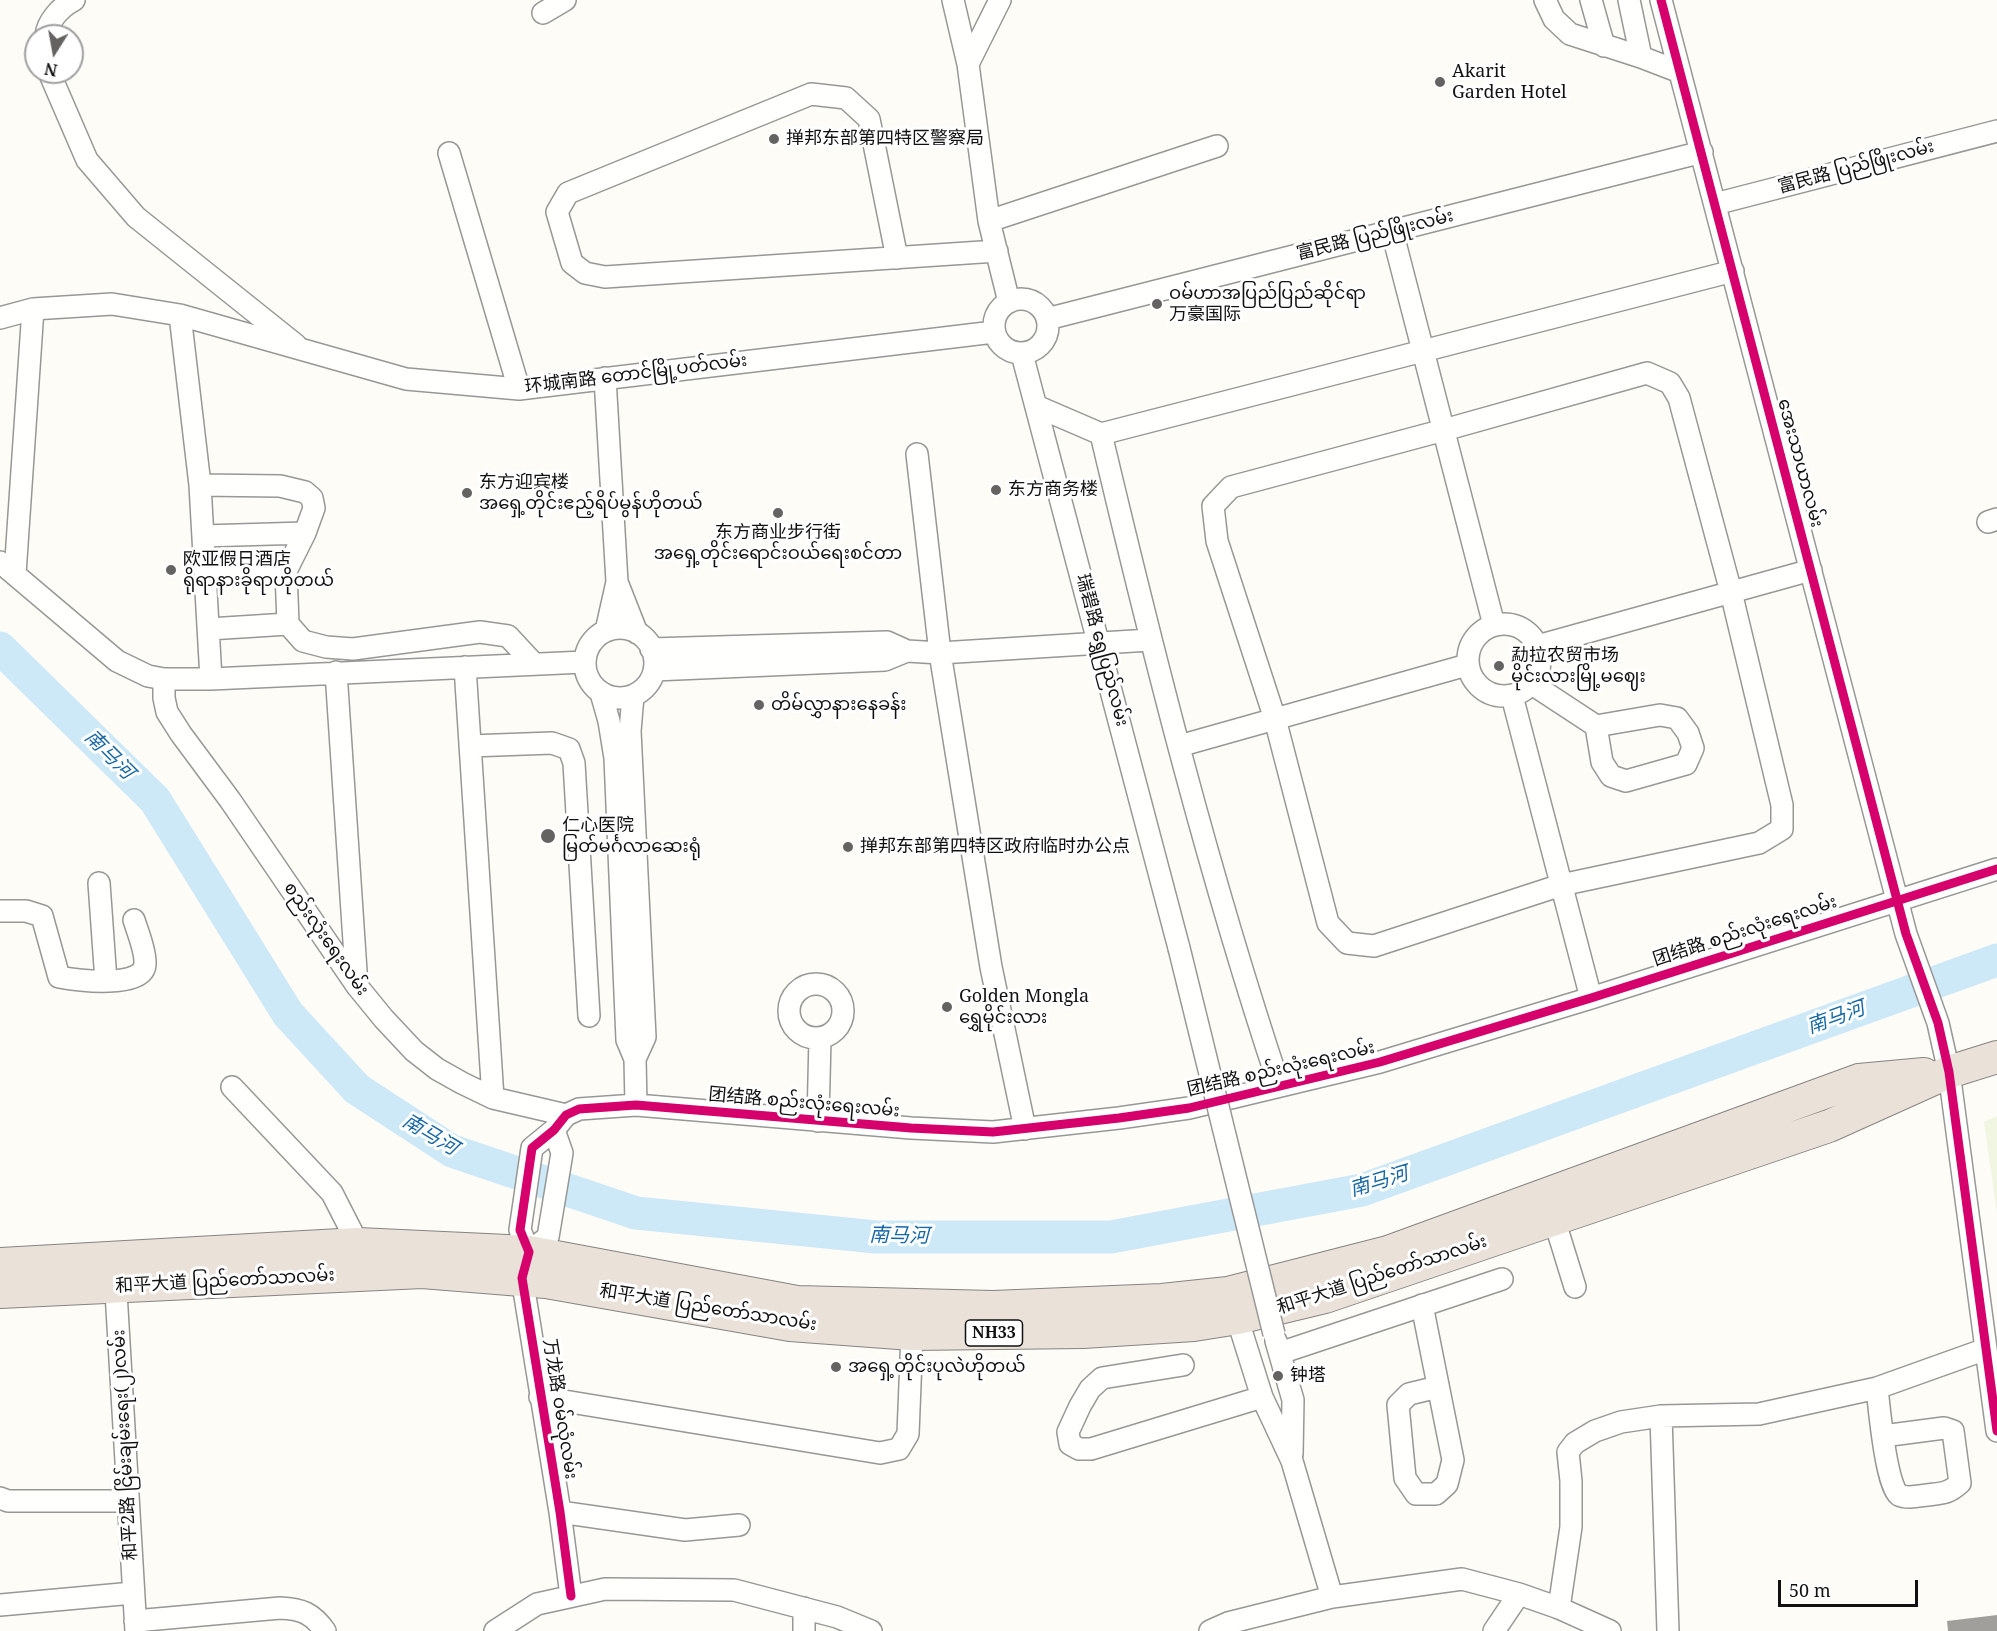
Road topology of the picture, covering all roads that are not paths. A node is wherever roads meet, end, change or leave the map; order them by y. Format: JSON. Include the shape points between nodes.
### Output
{"nodes":[{"id":1,"x":74,"y":0,"type":"edge"},
{"id":2,"x":565,"y":0,"type":"edge"},
{"id":3,"x":953,"y":0,"type":"edge"},
{"id":4,"x":1000,"y":0,"type":"edge"},
{"id":5,"x":1545,"y":0,"type":"edge"},
{"id":6,"x":1591,"y":0,"type":"edge"},
{"id":7,"x":1629,"y":0,"type":"edge"},
{"id":8,"x":1661,"y":0,"type":"edge"},
{"id":9,"x":543,"y":13,"type":"dead end"},
{"id":10,"x":51,"y":24,"type":"edge"},
{"id":11,"x":1604,"y":46,"type":"junction"},
{"id":12,"x":1641,"y":57,"type":"junction"},
{"id":13,"x":968,"y":63,"type":"junction"},
{"id":14,"x":1680,"y":72,"type":"junction"},
{"id":15,"x":54,"y":84,"type":"edge"},
{"id":16,"x":1997,"y":131,"type":"edge"},
{"id":17,"x":1217,"y":146,"type":"dead end"},
{"id":18,"x":1702,"y":152,"type":"junction"},
{"id":19,"x":449,"y":153,"type":"dead end"},
{"id":20,"x":1715,"y":204,"type":"junction"},
{"id":21,"x":989,"y":221,"type":"junction"},
{"id":22,"x":1392,"y":231,"type":"junction"},
{"id":23,"x":996,"y":251,"type":"junction"},
{"id":24,"x":897,"y":258,"type":"junction"},
{"id":25,"x":1733,"y":271,"type":"junction"},
{"id":26,"x":1009,"y":302,"type":"junction"},
{"id":27,"x":33,"y":309,"type":"junction"},
{"id":28,"x":180,"y":315,"type":"junction"},
{"id":29,"x":0,"y":318,"type":"edge"},
{"id":30,"x":1047,"y":319,"type":"junction"},
{"id":31,"x":994,"y":332,"type":"junction"},
{"id":32,"x":304,"y":351,"type":"junction"},
{"id":33,"x":1423,"y":351,"type":"junction"},
{"id":34,"x":1022,"y":354,"type":"junction"},
{"id":35,"x":605,"y":378,"type":"junction"},
{"id":36,"x":519,"y":389,"type":"junction"},
{"id":37,"x":1036,"y":406,"type":"junction"},
{"id":38,"x":1444,"y":430,"type":"junction"},
{"id":39,"x":1101,"y":434,"type":"junction"},
{"id":40,"x":918,"y":454,"type":"dead end"},
{"id":41,"x":200,"y":485,"type":"junction"},
{"id":42,"x":305,"y":533,"type":"junction"},
{"id":43,"x":203,"y":536,"type":"junction"},
{"id":44,"x":8,"y":568,"type":"edge"},
{"id":45,"x":1811,"y":570,"type":"junction"},
{"id":46,"x":286,"y":571,"type":"junction"},
{"id":47,"x":206,"y":578,"type":"junction"},
{"id":48,"x":617,"y":582,"type":"junction"},
{"id":49,"x":1731,"y":592,"type":"junction"},
{"id":50,"x":288,"y":624,"type":"junction"},
{"id":51,"x":1494,"y":625,"type":"junction"},
{"id":52,"x":208,"y":628,"type":"junction"},
{"id":53,"x":606,"y":631,"type":"junction"},
{"id":54,"x":637,"y":633,"type":"junction"},
{"id":55,"x":1150,"y":640,"type":"junction"},
{"id":56,"x":1100,"y":643,"type":"junction"},
{"id":57,"x":1537,"y":646,"type":"junction"},
{"id":58,"x":651,"y":649,"type":"junction"},
{"id":59,"x":907,"y":651,"type":"junction"},
{"id":60,"x":940,"y":653,"type":"junction"},
{"id":61,"x":584,"y":662,"type":"junction"},
{"id":62,"x":534,"y":664,"type":"junction"},
{"id":63,"x":1467,"y":665,"type":"junction"},
{"id":64,"x":465,"y":667,"type":"junction"},
{"id":65,"x":654,"y":670,"type":"junction"},
{"id":66,"x":336,"y":672,"type":"junction"},
{"id":67,"x":164,"y":679,"type":"junction"},
{"id":68,"x":211,"y":679,"type":"junction"},
{"id":69,"x":1532,"y":684,"type":"junction"},
{"id":70,"x":601,"y":693,"type":"junction"},
{"id":71,"x":633,"y":696,"type":"junction"},
{"id":72,"x":1512,"y":696,"type":"junction"},
{"id":73,"x":1275,"y":719,"type":"junction"},
{"id":74,"x":1596,"y":726,"type":"junction"},
{"id":75,"x":470,"y":746,"type":"junction"},
{"id":76,"x":1179,"y":746,"type":"junction"},
{"id":77,"x":1997,"y":869,"type":"edge"},
{"id":78,"x":99,"y":883,"type":"dead end"},
{"id":79,"x":1561,"y":885,"type":"junction"},
{"id":80,"x":1897,"y":900,"type":"junction"},
{"id":81,"x":0,"y":911,"type":"edge"},
{"id":82,"x":134,"y":920,"type":"dead end"},
{"id":83,"x":106,"y":981,"type":"junction"},
{"id":84,"x":357,"y":986,"type":"junction"},
{"id":85,"x":1591,"y":998,"type":"junction"},
{"id":86,"x":589,"y":1016,"type":"dead end"},
{"id":87,"x":820,"y":1038,"type":"dead end"},
{"id":88,"x":1997,"y":1057,"type":"edge"},
{"id":89,"x":635,"y":1059,"type":"junction"},
{"id":90,"x":1949,"y":1072,"type":"junction"},
{"id":91,"x":1279,"y":1086,"type":"junction"},
{"id":92,"x":232,"y":1087,"type":"dead end"},
{"id":93,"x":493,"y":1098,"type":"junction"},
{"id":94,"x":636,"y":1105,"type":"junction"},
{"id":95,"x":818,"y":1121,"type":"junction"},
{"id":96,"x":560,"y":1123,"type":"junction"},
{"id":97,"x":1025,"y":1129,"type":"junction"},
{"id":98,"x":1554,"y":1219,"type":"junction"},
{"id":99,"x":358,"y":1244,"type":"junction"},
{"id":100,"x":530,"y":1249,"type":"junction"},
{"id":101,"x":0,"y":1264,"type":"edge"},
{"id":102,"x":114,"y":1273,"type":"junction"},
{"id":103,"x":1502,"y":1279,"type":"dead end"},
{"id":104,"x":1575,"y":1287,"type":"dead end"},
{"id":105,"x":0,"y":1292,"type":"edge"},
{"id":106,"x":1422,"y":1305,"type":"junction"},
{"id":107,"x":1233,"y":1306,"type":"junction"},
{"id":108,"x":912,"y":1334,"type":"junction"},
{"id":109,"x":1277,"y":1344,"type":"junction"},
{"id":110,"x":1986,"y":1349,"type":"junction"},
{"id":111,"x":1183,"y":1365,"type":"dead end"},
{"id":112,"x":1438,"y":1387,"type":"junction"},
{"id":113,"x":1877,"y":1388,"type":"junction"},
{"id":114,"x":540,"y":1397,"type":"junction"},
{"id":115,"x":1262,"y":1397,"type":"junction"},
{"id":116,"x":1661,"y":1416,"type":"junction"},
{"id":117,"x":1997,"y":1431,"type":"edge"},
{"id":118,"x":1883,"y":1436,"type":"dead end"},
{"id":119,"x":1292,"y":1461,"type":"junction"},
{"id":120,"x":0,"y":1498,"type":"edge"},
{"id":121,"x":128,"y":1501,"type":"junction"},
{"id":122,"x":560,"y":1512,"type":"junction"},
{"id":123,"x":739,"y":1525,"type":"dead end"},
{"id":124,"x":133,"y":1593,"type":"junction"},
{"id":125,"x":1519,"y":1594,"type":"junction"},
{"id":126,"x":571,"y":1596,"type":"junction"},
{"id":127,"x":1332,"y":1597,"type":"junction"},
{"id":128,"x":0,"y":1605,"type":"edge"},
{"id":129,"x":804,"y":1608,"type":"junction"},
{"id":130,"x":1559,"y":1608,"type":"junction"},
{"id":131,"x":136,"y":1626,"type":"edge"},
{"id":132,"x":325,"y":1631,"type":"edge"},
{"id":133,"x":495,"y":1631,"type":"edge"},
{"id":134,"x":804,"y":1631,"type":"edge"},
{"id":135,"x":871,"y":1631,"type":"edge"},
{"id":136,"x":1210,"y":1631,"type":"edge"},
{"id":137,"x":1494,"y":1631,"type":"edge"},
{"id":138,"x":1610,"y":1631,"type":"edge"},
{"id":139,"x":1668,"y":1631,"type":"edge"}],
"edges":[{"from":1,"to":10,"type":"street","via":[[64,5]]},
{"from":2,"to":9,"type":"street"},
{"from":3,"to":13,"type":"street"},
{"from":4,"to":13,"type":"street"},
{"from":5,"to":11,"type":"street","via":[[1554,19],[1570,34]]},
{"from":6,"to":11,"type":"street"},
{"from":7,"to":12,"type":"street"},
{"from":8,"to":14,"type":"street","name":"အေးသာယာလမ်း"},
{"from":11,"to":12,"type":"street"},
{"from":12,"to":14,"type":"street"},
{"from":13,"to":21,"type":"street"},
{"from":14,"to":18,"type":"street","name":"အေးသာယာလမ်း"},
{"from":15,"to":32,"type":"street","via":[[87,160],[136,217]]},
{"from":16,"to":20,"type":"street","name":"富民路 ပြည်ဖြိုးလမ်း"},
{"from":17,"to":21,"type":"street"},
{"from":18,"to":20,"type":"street","name":"အေးသာယာလမ်း"},
{"from":18,"to":22,"type":"street","name":"富民路 ပြည်ဖြိုးလမ်း"},
{"from":19,"to":36,"type":"street"},
{"from":20,"to":25,"type":"street","name":"အေးသာယာလမ်း"},
{"from":21,"to":23,"type":"street"},
{"from":22,"to":30,"type":"street","name":"富民路 ပြည်ဖြိုးလမ်း"},
{"from":22,"to":33,"type":"street"},
{"from":23,"to":24,"type":"street"},
{"from":23,"to":26,"type":"street"},
{"from":24,"to":24,"type":"street","via":[[605,277],[585,273],[572,263],[557,212],[568,193],[811,94],[846,98],[869,119]]},
{"from":25,"to":33,"type":"street"},
{"from":25,"to":45,"type":"street","name":"အေးသာယာလမ်း"},
{"from":26,"to":30,"type":"street","via":[[1032,301]]},
{"from":26,"to":31,"type":"street","via":[[996,314]]},
{"from":27,"to":28,"type":"street","name":"环城南路 တောင်မြို့ပတ်လမ်း","via":[[112,304]]},
{"from":27,"to":29,"type":"street","name":"环城南路 တောင်မြို့ပတ်လမ်း"},
{"from":27,"to":44,"type":"street"},
{"from":28,"to":32,"type":"street","name":"环城南路 တောင်မြို့ပတ်လမ်း"},
{"from":28,"to":41,"type":"street"},
{"from":30,"to":34,"type":"street","via":[[1043,342]]},
{"from":31,"to":34,"type":"street","via":[[1001,346]]},
{"from":31,"to":35,"type":"street","name":"环城南路 တောင်မြို့ပတ်လမ်း"},
{"from":32,"to":36,"type":"street","name":"环城南路 တောင်မြို့ပတ်လမ်း","via":[[406,379]]},
{"from":33,"to":38,"type":"street"},
{"from":33,"to":39,"type":"street"},
{"from":34,"to":37,"type":"street","name":"瑞碧路 ရွှေပြည်လမ်း"},
{"from":35,"to":36,"type":"street","name":"环城南路 တောင်မြို့ပတ်လမ်း"},
{"from":35,"to":48,"type":"street"},
{"from":37,"to":39,"type":"street"},
{"from":37,"to":56,"type":"street","name":"瑞碧路 ရွှေပြည်လမ်း"},
{"from":38,"to":49,"type":"street","via":[[1647,373],[1670,382],[1679,398]]},
{"from":38,"to":51,"type":"street"},
{"from":38,"to":73,"type":"street","via":[[1231,487],[1213,506],[1217,541]]},
{"from":39,"to":55,"type":"street"},
{"from":40,"to":60,"type":"street"},
{"from":41,"to":42,"type":"street","via":[[280,486],[305,492],[312,498],[314,508]]},
{"from":41,"to":43,"type":"street"},
{"from":42,"to":43,"type":"street"},
{"from":42,"to":46,"type":"street"},
{"from":43,"to":47,"type":"street"},
{"from":44,"to":67,"type":"street","via":[[117,661]]},
{"from":45,"to":49,"type":"street"},
{"from":45,"to":80,"type":"street","name":"အေးသာယာလမ်း"},
{"from":46,"to":47,"type":"street"},
{"from":46,"to":50,"type":"street"},
{"from":47,"to":52,"type":"street"},
{"from":48,"to":53,"type":"street"},
{"from":48,"to":54,"type":"street"},
{"from":49,"to":57,"type":"street"},
{"from":49,"to":79,"type":"street","via":[[1782,805],[1782,830],[1759,843]]},
{"from":50,"to":52,"type":"street"},
{"from":50,"to":62,"type":"street","via":[[303,641],[353,649],[480,632],[508,636]]},
{"from":51,"to":57,"type":"street","via":[[1517,626]]},
{"from":51,"to":63,"type":"street","via":[[1475,637]]},
{"from":52,"to":68,"type":"street"},
{"from":53,"to":54,"type":"street","via":[[625,629]]},
{"from":53,"to":61,"type":"street","via":[[591,643]]},
{"from":54,"to":58,"type":"street"},
{"from":55,"to":56,"type":"street"},
{"from":55,"to":76,"type":"street"},
{"from":56,"to":60,"type":"street"},
{"from":56,"to":109,"type":"street","name":"瑞碧路 ရွှေပြည်လမ်း","bridge":true},
{"from":57,"to":69,"type":"street","via":[[1541,663]]},
{"from":58,"to":59,"type":"street","via":[[887,642]]},
{"from":58,"to":65,"type":"street"},
{"from":59,"to":60,"type":"street"},
{"from":59,"to":65,"type":"street","via":[[885,660]]},
{"from":60,"to":97,"type":"street","via":[[991,967]]},
{"from":61,"to":62,"type":"street"},
{"from":61,"to":70,"type":"street","via":[[592,685]]},
{"from":62,"to":64,"type":"street"},
{"from":63,"to":72,"type":"street","via":[[1480,688],[1490,694]]},
{"from":63,"to":73,"type":"street"},
{"from":64,"to":66,"type":"street"},
{"from":64,"to":75,"type":"street"},
{"from":65,"to":71,"type":"street","via":[[650,681]]},
{"from":66,"to":68,"type":"street"},
{"from":66,"to":84,"type":"street"},
{"from":67,"to":68,"type":"street"},
{"from":67,"to":84,"type":"street","name":"စည်းလုံးရေးလမ်း","via":[[167,712]]},
{"from":69,"to":72,"type":"street"},
{"from":69,"to":74,"type":"street"},
{"from":70,"to":71,"type":"street","via":[[613,698]]},
{"from":70,"to":89,"type":"street","via":[[615,758],[627,1040]]},
{"from":71,"to":89,"type":"street","via":[[630,731],[645,1037]]},
{"from":72,"to":79,"type":"street"},
{"from":73,"to":76,"type":"street"},
{"from":73,"to":79,"type":"street","via":[[1328,923],[1347,943],[1374,946]]},
{"from":74,"to":74,"type":"street","via":[[1660,715],[1677,718],[1693,748],[1686,764],[1626,781],[1611,776],[1602,762]]},
{"from":75,"to":86,"type":"street","via":[[552,743],[569,748],[574,763]]},
{"from":75,"to":93,"type":"street"},
{"from":76,"to":91,"type":"street","via":[[1246,986]]},
{"from":77,"to":80,"type":"street","name":"团结路 စည်းလုံးရေးလမ်း"},
{"from":78,"to":83,"type":"street"},
{"from":79,"to":85,"type":"street"},
{"from":80,"to":85,"type":"street","name":"团结路 စည်းလုံးရေးလမ်း"},
{"from":80,"to":90,"type":"street","name":"အေးသာယာလမ်း","via":[[1938,1023]]},
{"from":81,"to":83,"type":"street","via":[[26,911],[42,916],[59,977]]},
{"from":82,"to":83,"type":"street","via":[[146,964],[143,971],[133,978]]},
{"from":84,"to":93,"type":"street","name":"စည်းလုံးရေးလမ်း","via":[[414,1051],[437,1069]]},
{"from":85,"to":91,"type":"street","name":"团结路 စည်းလုံးရေးလမ်း","via":[[1380,1062]]},
{"from":87,"to":95,"type":"street"},
{"from":88,"to":90,"type":"highway","name":"和平大道 ပြည်တော်သာလမ်း","number":"NH33"},
{"from":89,"to":94,"type":"street"},
{"from":90,"to":98,"type":"highway","name":"和平大道 ပြည်တော်သာလမ်း","number":"NH33","via":[[1829,1126]]},
{"from":90,"to":107,"type":"highway","name":"和平大道 ပြည်တော်သာလမ်း","number":"NH33","via":[[1859,1080]]},
{"from":90,"to":110,"type":"street","name":"အေးသာယာလမ်း"},
{"from":91,"to":97,"type":"street","name":"团结路 စည်းလုံးရေးလမ်း","via":[[1189,1108]]},
{"from":92,"to":99,"type":"street","via":[[332,1193]]},
{"from":93,"to":96,"type":"street","name":"စည်းလုံးရေးလမ်း"},
{"from":94,"to":95,"type":"street","name":"团结路 စည်းလုံးရေးလမ်း"},
{"from":94,"to":96,"type":"street","name":"团结路 စည်းလုံးရေးလမ်း","via":[[579,1109]]},
{"from":95,"to":97,"type":"street","name":"团结路 စည်းလုံးရေးလမ်း","via":[[993,1132]]},
{"from":96,"to":100,"type":"street","via":[[562,1153]]},
{"from":96,"to":100,"type":"street","via":[[532,1148]]},
{"from":98,"to":104,"type":"street"},
{"from":98,"to":107,"type":"highway","name":"和平大道 ပြည်တော်သာလမ်း","number":"NH33","via":[[1325,1297]]},
{"from":99,"to":100,"type":"highway","name":"和平大道 ပြည်တော်သာလမ်း","number":"NH33"},
{"from":99,"to":102,"type":"highway","name":"和平大道 ပြည်တော်သာလမ်း","number":"NH33"},
{"from":100,"to":102,"type":"highway","name":"和平大道 ပြည်တော်သာလမ်း","number":"NH33","via":[[422,1272]]},
{"from":100,"to":107,"type":"highway","name":"和平大道 ပြည်တော်သာလမ်း","number":"NH33","via":[[797,1302],[993,1307],[1162,1300]]},
{"from":100,"to":108,"type":"highway","name":"和平大道 ပြည်တော်သာလမ်း","number":"NH33","via":[[790,1325]]},
{"from":100,"to":114,"type":"street","name":"万龙路 ဝမ်လုံလမ်း"},
{"from":101,"to":102,"type":"highway","name":"和平大道 ပြည်တော်သာလမ်း","number":"NH33"},
{"from":102,"to":105,"type":"highway","name":"和平大道 ပြည်တော်သာလမ်း","number":"NH33"},
{"from":102,"to":121,"type":"street","name":"和平2路 ငြိမ်းချမ်းရေး(၂)လမ်း"},
{"from":103,"to":106,"type":"street"},
{"from":106,"to":109,"type":"street"},
{"from":106,"to":112,"type":"street"},
{"from":107,"to":108,"type":"highway","name":"和平大道 ပြည်တော်သာလမ်း","number":"NH33","via":[[1194,1325],[1083,1332]]},
{"from":107,"to":115,"type":"street"},
{"from":108,"to":114,"type":"street","via":[[908,1434],[899,1449],[880,1453]]},
{"from":109,"to":119,"type":"street","via":[[1293,1400]]},
{"from":110,"to":113,"type":"street"},
{"from":110,"to":117,"type":"street","name":"အေးသာယာလမ်း"},
{"from":111,"to":115,"type":"street","via":[[1102,1378],[1080,1406],[1068,1432],[1070,1444],[1091,1449]]},
{"from":112,"to":112,"type":"street","via":[[1453,1460],[1447,1484],[1436,1494],[1416,1494],[1405,1478],[1398,1405],[1409,1394]]},
{"from":113,"to":116,"type":"street","via":[[1759,1414]]},
{"from":113,"to":118,"type":"street"},
{"from":114,"to":122,"type":"street","name":"万龙路 ဝမ်လုံလမ်း"},
{"from":115,"to":119,"type":"street"},
{"from":116,"to":130,"type":"street","via":[[1594,1431],[1568,1452],[1571,1527]]},
{"from":116,"to":139,"type":"street"},
{"from":119,"to":127,"type":"street"},
{"from":120,"to":121,"type":"street"},
{"from":121,"to":124,"type":"street","name":"和平2路 ငြိမ်းချမ်းရေး(၂)လမ်း"},
{"from":122,"to":123,"type":"street","via":[[685,1530]]},
{"from":122,"to":126,"type":"street","name":"万龙路 ဝမ်လုံလမ်း"},
{"from":124,"to":128,"type":"street"},
{"from":124,"to":131,"type":"street","name":"和平2路 ငြိမ်းချမ်းရေး(၂)လမ်း"},
{"from":125,"to":127,"type":"street","via":[[1462,1579]]},
{"from":125,"to":130,"type":"street"},
{"from":125,"to":137,"type":"street"},
{"from":126,"to":129,"type":"street","via":[[605,1588],[734,1590]]},
{"from":126,"to":133,"type":"street","via":[[537,1604]]},
{"from":127,"to":136,"type":"street"},
{"from":129,"to":134,"type":"street"},
{"from":129,"to":135,"type":"street"},
{"from":130,"to":138,"type":"street"},
{"from":131,"to":132,"type":"street","via":[[297,1609],[316,1618]]}]}
